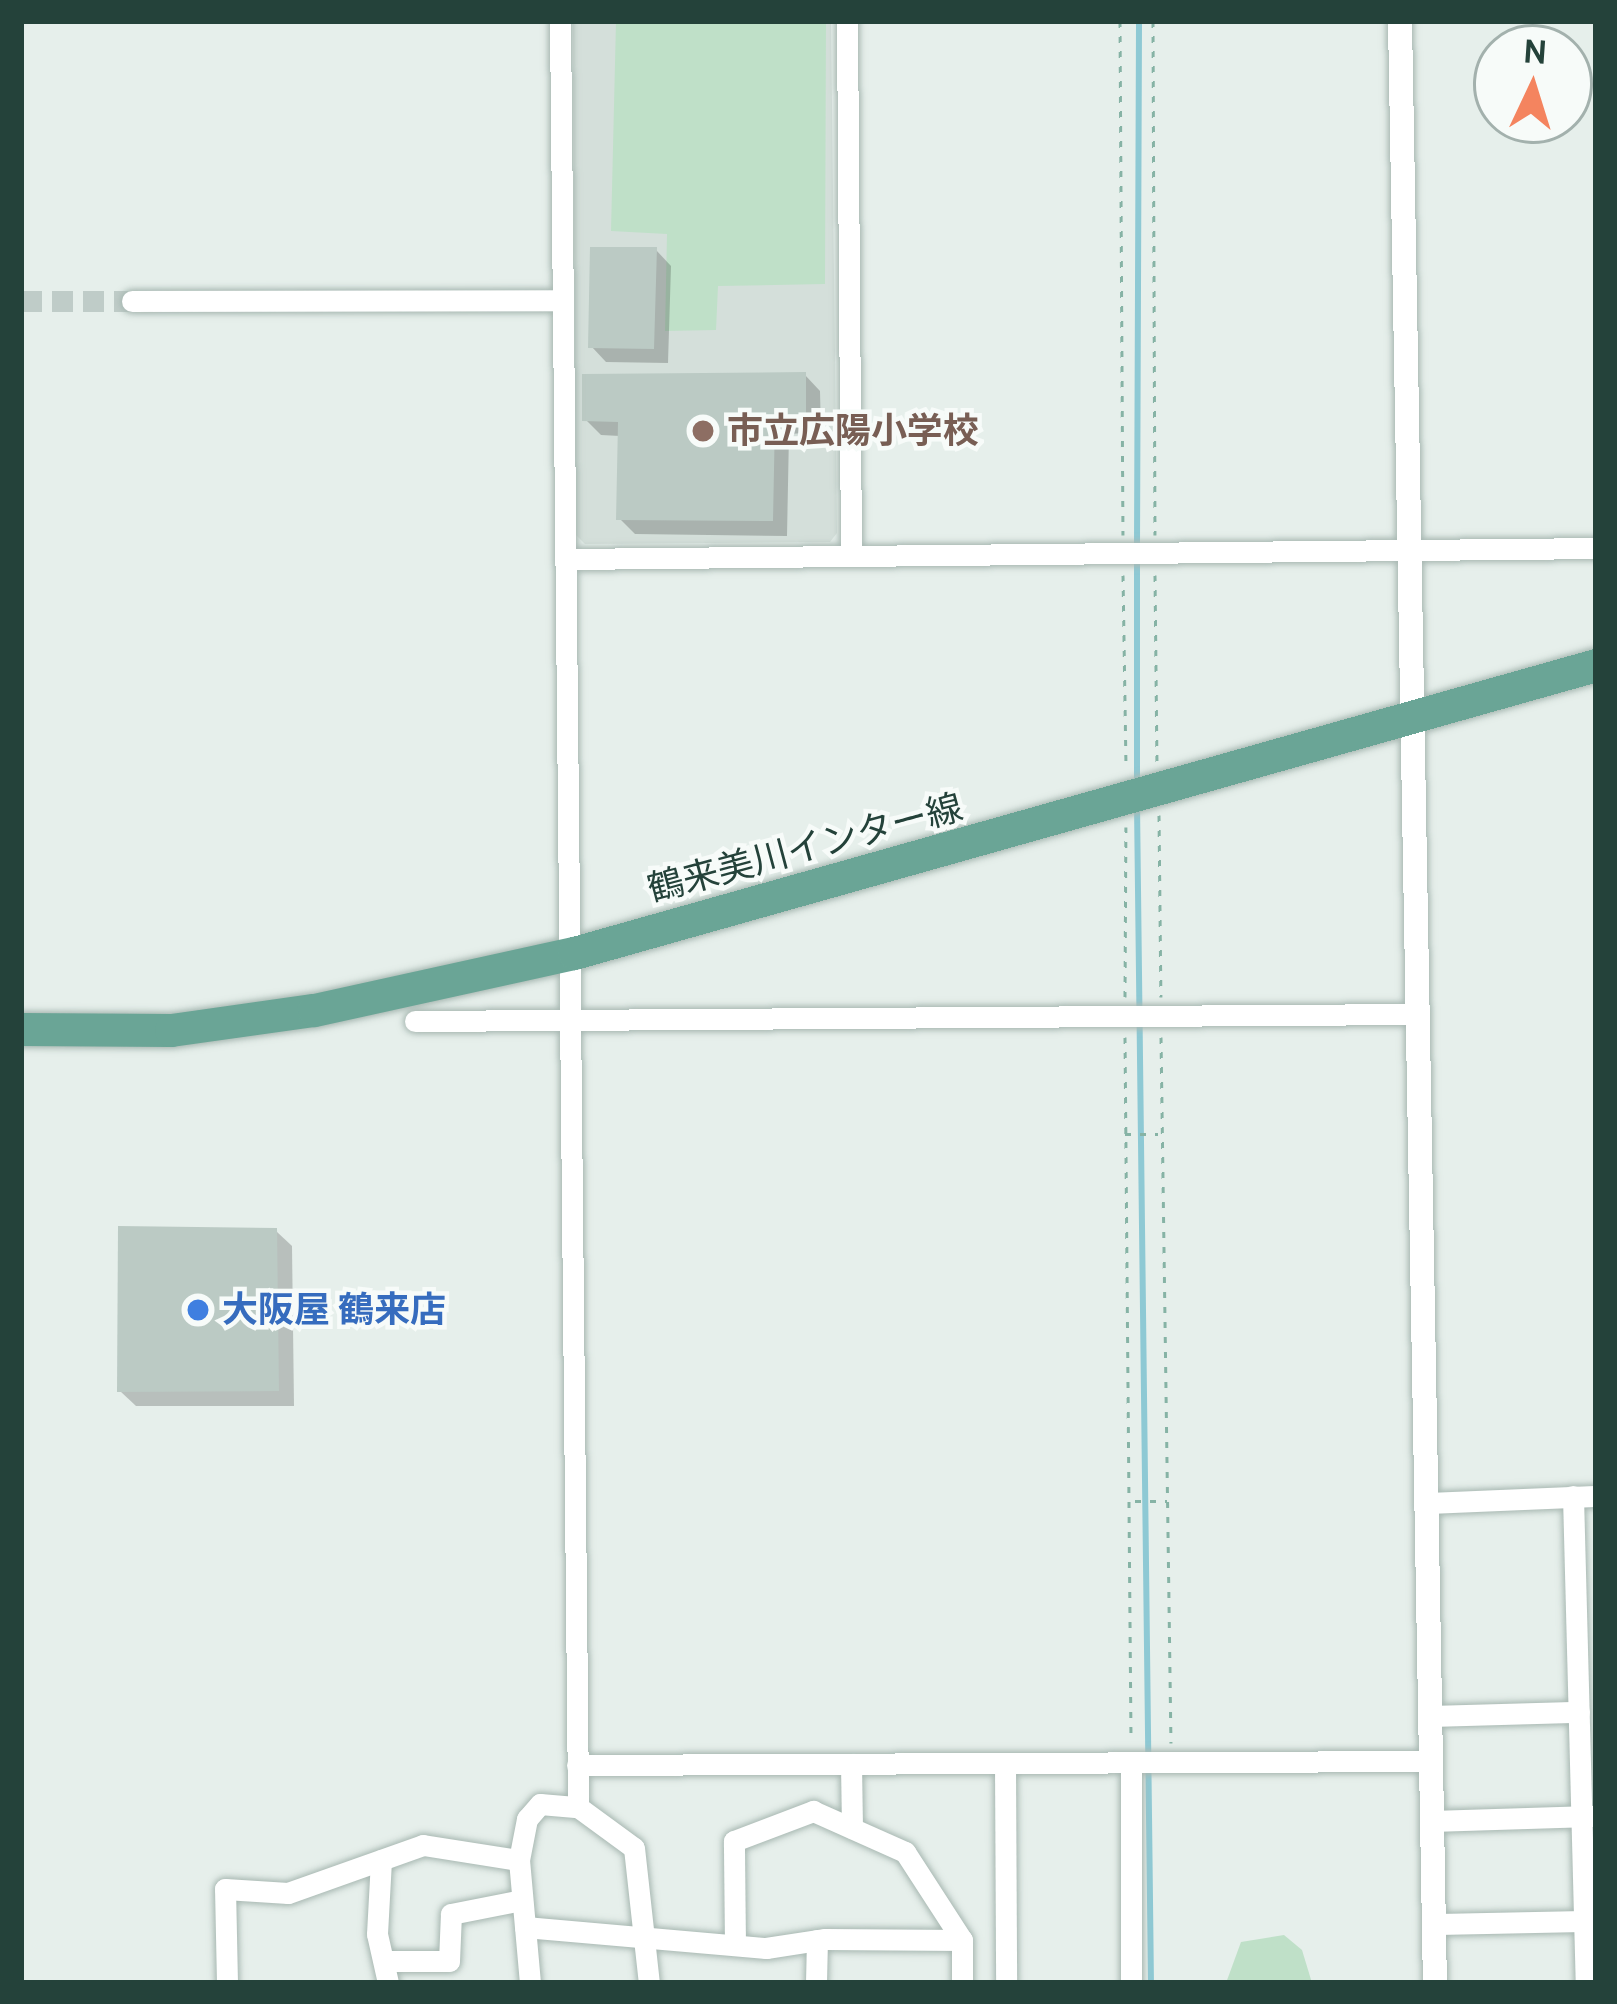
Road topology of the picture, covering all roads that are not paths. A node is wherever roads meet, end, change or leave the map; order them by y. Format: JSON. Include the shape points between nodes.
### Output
{"nodes":[{"id":1,"x":560,"y":21,"type":"edge"},
{"id":2,"x":848,"y":21,"type":"edge"},
{"id":3,"x":1400,"y":21,"type":"edge"},
{"id":4,"x":563,"y":300,"type":"junction"},
{"id":5,"x":132,"y":301,"type":"tunnel mouth"},
{"id":6,"x":1596,"y":548,"type":"edge"},
{"id":7,"x":1408,"y":551,"type":"junction"},
{"id":8,"x":851,"y":556,"type":"junction"},
{"id":9,"x":568,"y":559,"type":"junction"},
{"id":10,"x":1596,"y":665,"type":"edge"},
{"id":11,"x":1412,"y":719,"type":"junction"},
{"id":12,"x":574,"y":952,"type":"junction"},
{"id":13,"x":1417,"y":1014,"type":"junction"},
{"id":14,"x":415,"y":1021,"type":"dead end"},
{"id":15,"x":572,"y":1022,"type":"junction"},
{"id":16,"x":21,"y":1029,"type":"edge"},
{"id":17,"x":1573,"y":1496,"type":"junction"},
{"id":18,"x":1596,"y":1496,"type":"edge"},
{"id":19,"x":1427,"y":1503,"type":"junction"},
{"id":20,"x":1579,"y":1712,"type":"junction"},
{"id":21,"x":1432,"y":1716,"type":"junction"},
{"id":22,"x":1432,"y":1760,"type":"junction"},
{"id":23,"x":1150,"y":1763,"type":"junction"},
{"id":24,"x":850,"y":1764,"type":"junction"},
{"id":25,"x":1004,"y":1764,"type":"junction"},
{"id":26,"x":578,"y":1765,"type":"junction"},
{"id":27,"x":578,"y":1808,"type":"junction"},
{"id":28,"x":1589,"y":1816,"type":"edge"},
{"id":29,"x":1434,"y":1821,"type":"junction"},
{"id":30,"x":852,"y":1828,"type":"junction"},
{"id":31,"x":380,"y":1860,"type":"junction"},
{"id":32,"x":519,"y":1860,"type":"junction"},
{"id":33,"x":522,"y":1900,"type":"junction"},
{"id":34,"x":1585,"y":1922,"type":"junction"},
{"id":35,"x":1436,"y":1924,"type":"junction"},
{"id":36,"x":525,"y":1928,"type":"junction"},
{"id":37,"x":644,"y":1937,"type":"junction"},
{"id":38,"x":817,"y":1940,"type":"junction"},
{"id":39,"x":962,"y":1940,"type":"junction"},
{"id":40,"x":735,"y":1945,"type":"junction"},
{"id":41,"x":387,"y":1972,"type":"edge"},
{"id":42,"x":227,"y":1983,"type":"edge"},
{"id":43,"x":530,"y":1983,"type":"edge"},
{"id":44,"x":649,"y":1983,"type":"edge"},
{"id":45,"x":816,"y":1983,"type":"edge"},
{"id":46,"x":962,"y":1983,"type":"edge"},
{"id":47,"x":1006,"y":1983,"type":"edge"},
{"id":48,"x":1131,"y":1983,"type":"edge"},
{"id":49,"x":1435,"y":1983,"type":"edge"},
{"id":50,"x":1586,"y":1983,"type":"edge"}],
"edges":[{"from":1,"to":4,"type":"street"},
{"from":2,"to":8,"type":"street"},
{"from":3,"to":7,"type":"street"},
{"from":4,"to":5,"type":"street"},
{"from":4,"to":9,"type":"street"},
{"from":6,"to":7,"type":"street"},
{"from":7,"to":8,"type":"street"},
{"from":7,"to":11,"type":"street"},
{"from":8,"to":9,"type":"street"},
{"from":9,"to":12,"type":"street"},
{"from":10,"to":11,"type":"main road","name":"鶴来美川インター線"},
{"from":11,"to":12,"type":"main road","name":"鶴来美川インター線"},
{"from":11,"to":13,"type":"street"},
{"from":12,"to":15,"type":"street"},
{"from":12,"to":16,"type":"main road","name":"鶴来美川インター線","via":[[314,1010],[172,1030]]},
{"from":13,"to":15,"type":"street"},
{"from":13,"to":19,"type":"street"},
{"from":14,"to":15,"type":"street"},
{"from":15,"to":26,"type":"street"},
{"from":17,"to":18,"type":"street"},
{"from":17,"to":19,"type":"street"},
{"from":17,"to":20,"type":"street"},
{"from":19,"to":21,"type":"street"},
{"from":20,"to":21,"type":"street"},
{"from":20,"to":28,"type":"street"},
{"from":21,"to":22,"type":"street"},
{"from":22,"to":23,"type":"street"},
{"from":22,"to":29,"type":"street"},
{"from":23,"to":25,"type":"street"},
{"from":23,"to":48,"type":"street"},
{"from":24,"to":25,"type":"street"},
{"from":24,"to":26,"type":"street"},
{"from":24,"to":30,"type":"street"},
{"from":25,"to":47,"type":"street"},
{"from":26,"to":27,"type":"street"},
{"from":27,"to":32,"type":"street","via":[[540,1804],[527,1819]]},
{"from":27,"to":37,"type":"street","via":[[634,1849]]},
{"from":28,"to":29,"type":"street"},
{"from":28,"to":34,"type":"street"},
{"from":29,"to":35,"type":"street"},
{"from":30,"to":39,"type":"street","via":[[905,1852]]},
{"from":30,"to":40,"type":"street","via":[[813,1811],[734,1840]]},
{"from":31,"to":32,"type":"street","via":[[423,1845]]},
{"from":31,"to":41,"type":"street","via":[[377,1934]]},
{"from":31,"to":42,"type":"street","via":[[288,1894],[225,1889]]},
{"from":32,"to":33,"type":"street"},
{"from":33,"to":36,"type":"street"},
{"from":33,"to":41,"type":"street","via":[[451,1914],[449,1961]]},
{"from":34,"to":35,"type":"street"},
{"from":34,"to":50,"type":"street"},
{"from":35,"to":49,"type":"street"},
{"from":36,"to":37,"type":"street"},
{"from":36,"to":43,"type":"street"},
{"from":37,"to":40,"type":"street"},
{"from":37,"to":44,"type":"street"},
{"from":38,"to":39,"type":"street"},
{"from":38,"to":40,"type":"street"},
{"from":38,"to":45,"type":"street"},
{"from":39,"to":46,"type":"street"}]}
